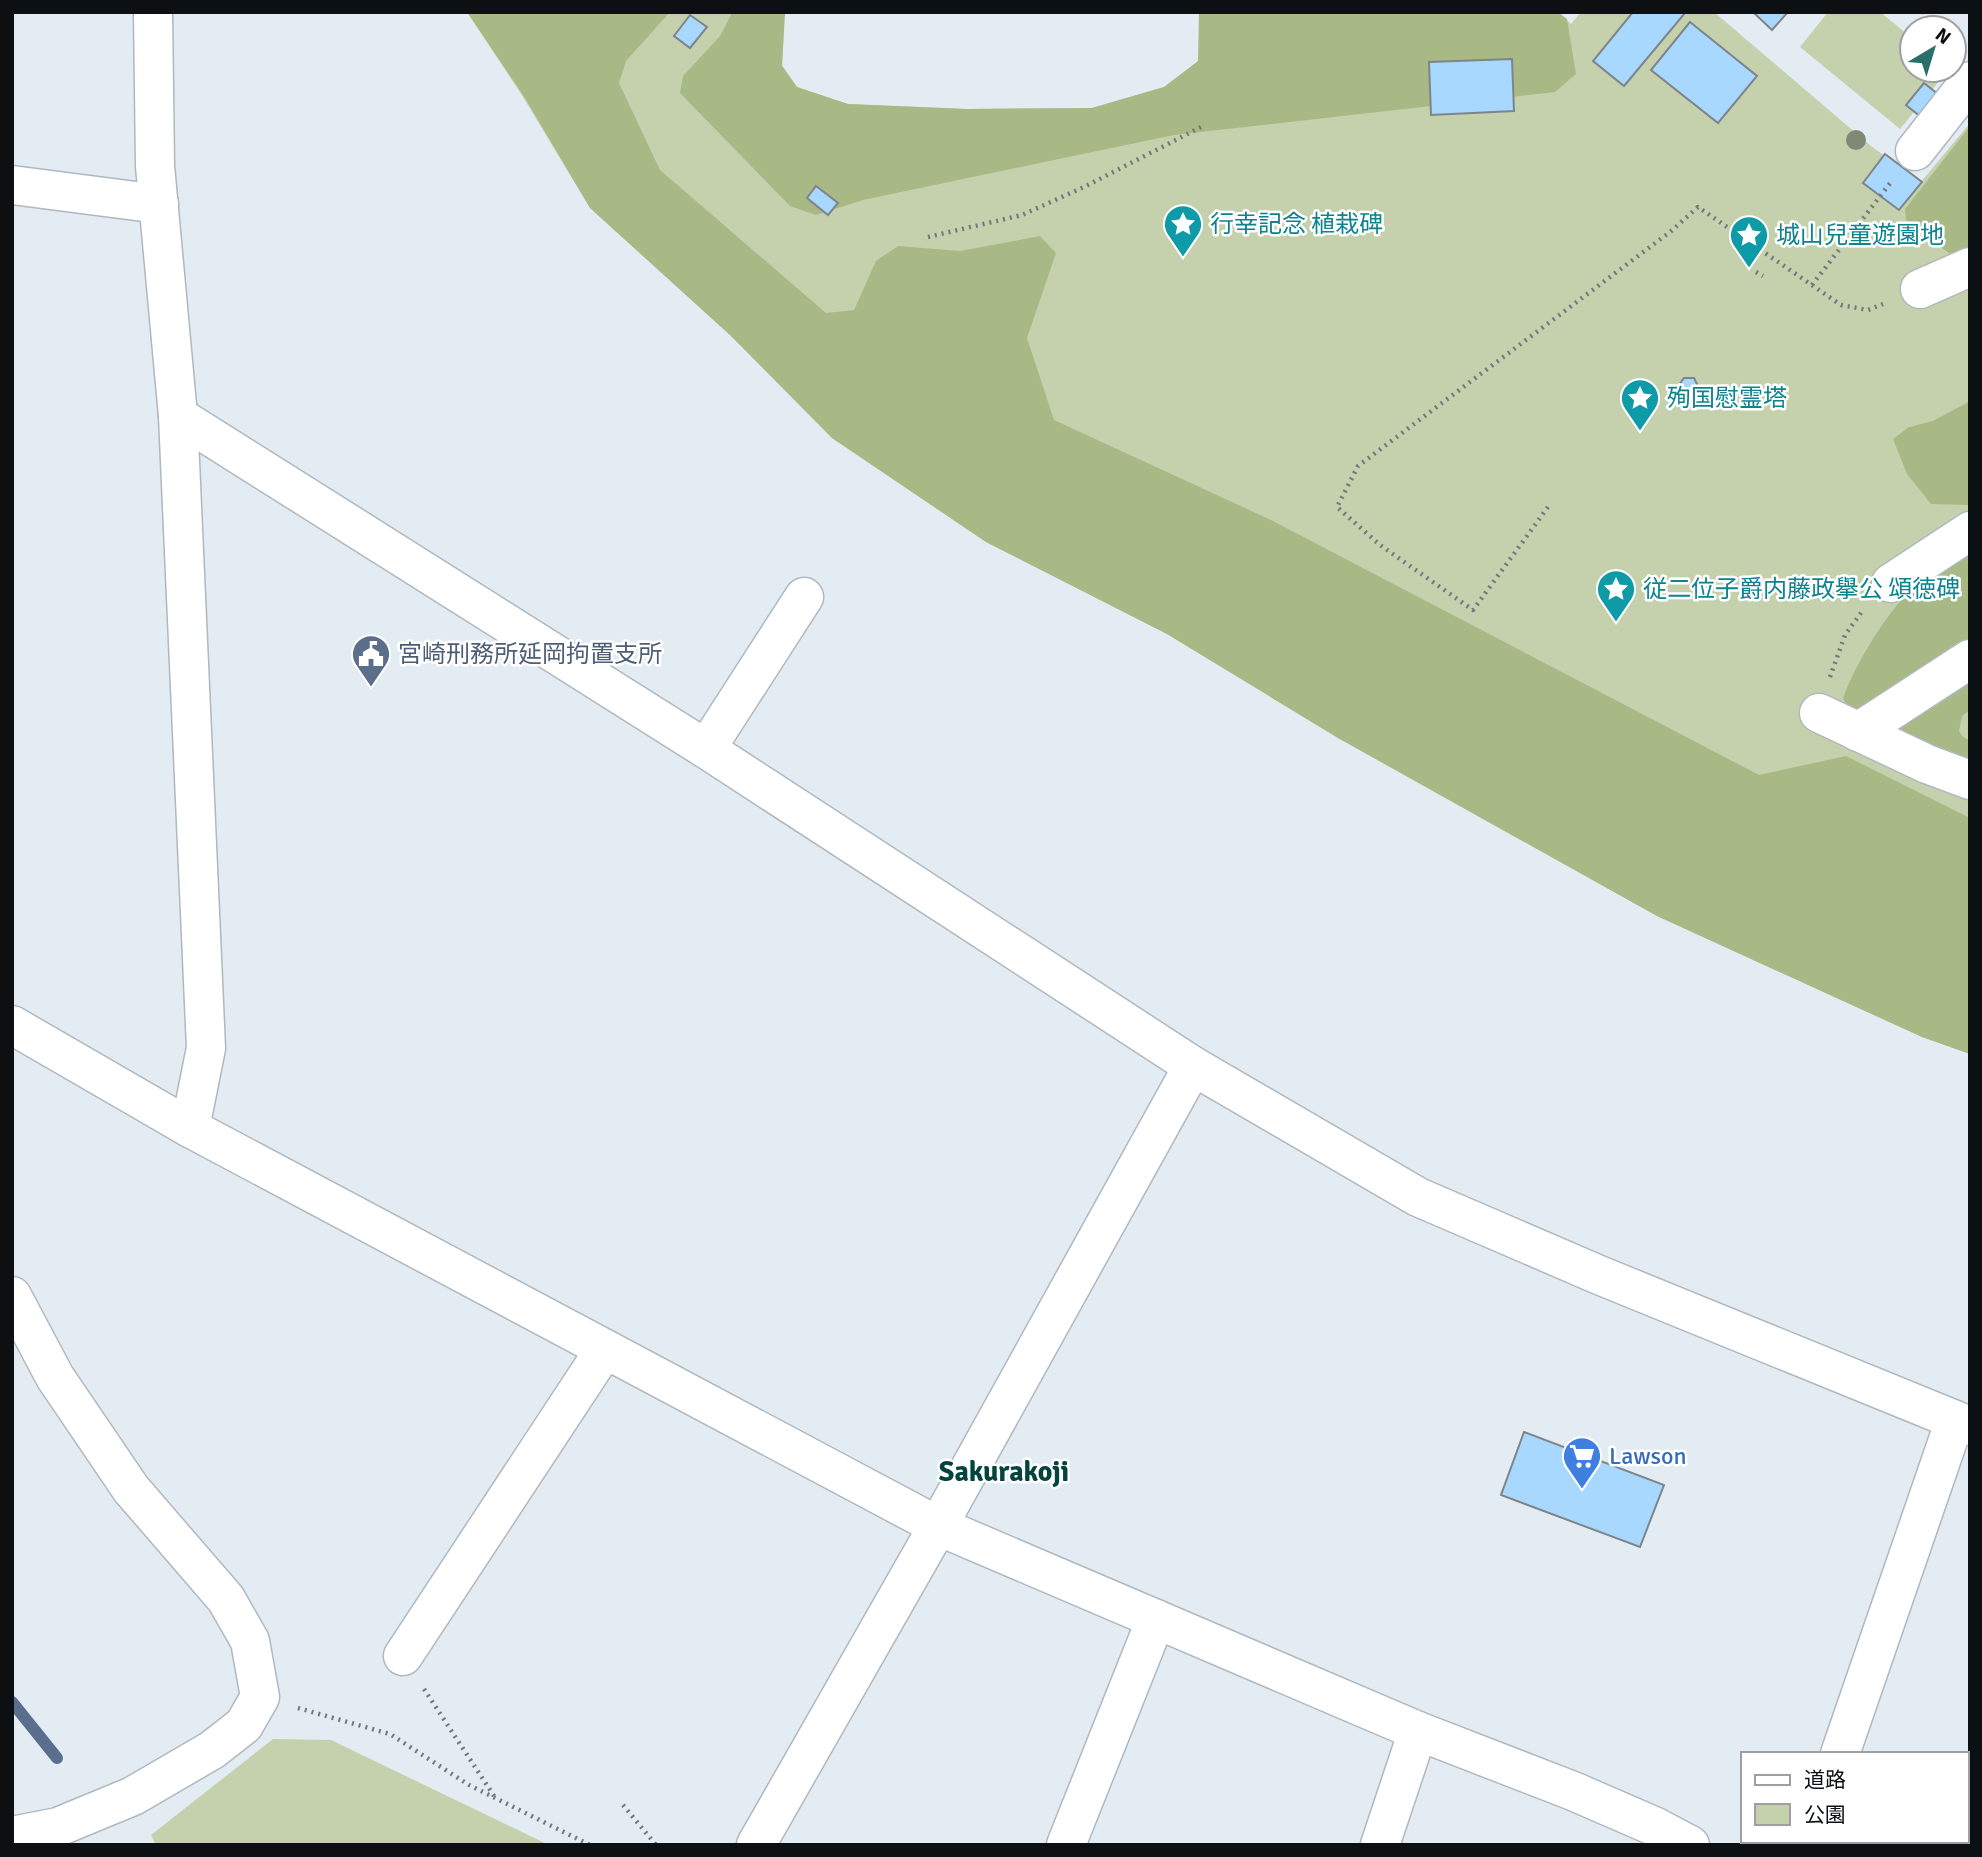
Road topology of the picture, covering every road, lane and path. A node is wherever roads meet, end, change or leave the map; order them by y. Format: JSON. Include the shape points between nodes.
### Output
{"nodes":[{"id":1,"x":153,"y":12,"type":"edge"},
{"id":2,"x":1970,"y":81,"type":"edge"},
{"id":3,"x":1205,"y":125,"type":"dead end"},
{"id":4,"x":1915,"y":151,"type":"dead end"},
{"id":5,"x":12,"y":185,"type":"edge"},
{"id":6,"x":1875,"y":203,"type":"dead end"},
{"id":7,"x":159,"y":204,"type":"junction"},
{"id":8,"x":928,"y":237,"type":"dead end"},
{"id":9,"x":1970,"y":267,"type":"edge"},
{"id":10,"x":1756,"y":272,"type":"dead end"},
{"id":11,"x":1763,"y":276,"type":"dead end"},
{"id":12,"x":1812,"y":285,"type":"junction"},
{"id":13,"x":1920,"y":289,"type":"joint"},
{"id":14,"x":178,"y":416,"type":"junction"},
{"id":15,"x":1548,"y":507,"type":"dead end"},
{"id":16,"x":1970,"y":531,"type":"edge"},
{"id":17,"x":1891,"y":583,"type":"joint"},
{"id":18,"x":804,"y":597,"type":"dead end"},
{"id":19,"x":1970,"y":659,"type":"edge"},
{"id":20,"x":1819,"y":713,"type":"joint"},
{"id":21,"x":1858,"y":732,"type":"junction"},
{"id":22,"x":706,"y":749,"type":"junction"},
{"id":23,"x":1970,"y":780,"type":"edge"},
{"id":24,"x":12,"y":1025,"type":"edge"},
{"id":25,"x":1193,"y":1066,"type":"junction"},
{"id":26,"x":190,"y":1128,"type":"junction"},
{"id":27,"x":12,"y":1296,"type":"edge"},
{"id":28,"x":605,"y":1349,"type":"junction"},
{"id":29,"x":1962,"y":1423,"type":"edge"},
{"id":30,"x":938,"y":1526,"type":"junction"},
{"id":31,"x":1156,"y":1619,"type":"junction"},
{"id":32,"x":403,"y":1657,"type":"joint"},
{"id":33,"x":260,"y":1697,"type":"junction"},
{"id":34,"x":1418,"y":1731,"type":"junction"},
{"id":35,"x":1841,"y":1752,"type":"edge"},
{"id":36,"x":495,"y":1798,"type":"junction"},
{"id":37,"x":623,"y":1805,"type":"dead end"},
{"id":38,"x":12,"y":1836,"type":"edge"},
{"id":39,"x":590,"y":1845,"type":"edge"},
{"id":40,"x":656,"y":1845,"type":"edge"},
{"id":41,"x":756,"y":1845,"type":"edge"},
{"id":42,"x":1066,"y":1845,"type":"edge"},
{"id":43,"x":1380,"y":1845,"type":"edge"},
{"id":44,"x":1690,"y":1845,"type":"edge"}],
"edges":[{"from":1,"to":7,"type":"street"},
{"from":2,"to":4,"type":"street"},
{"from":3,"to":8,"type":"path","via":[[1022,215]]},
{"from":5,"to":7,"type":"street"},
{"from":6,"to":12,"type":"path"},
{"from":7,"to":14,"type":"street"},
{"from":9,"to":13,"type":"street"},
{"from":10,"to":11,"type":"path"},
{"from":12,"to":13,"type":"path","via":[[1841,305],[1868,310]]},
{"from":12,"to":15,"type":"path","via":[[1698,207],[1358,466],[1337,507],[1380,545],[1474,610]]},
{"from":14,"to":22,"type":"street"},
{"from":14,"to":26,"type":"street","via":[[206,1048]]},
{"from":16,"to":17,"type":"street"},
{"from":17,"to":20,"type":"path","via":[[1871,600],[1845,635]]},
{"from":18,"to":22,"type":"street"},
{"from":19,"to":21,"type":"street"},
{"from":20,"to":21,"type":"street"},
{"from":21,"to":23,"type":"street"},
{"from":22,"to":25,"type":"street"},
{"from":24,"to":26,"type":"street"},
{"from":25,"to":29,"type":"street","via":[[1418,1197]]},
{"from":25,"to":30,"type":"street"},
{"from":26,"to":28,"type":"street"},
{"from":27,"to":33,"type":"street","via":[[55,1377],[131,1489],[226,1599],[250,1641]]},
{"from":28,"to":30,"type":"street"},
{"from":28,"to":32,"type":"street"},
{"from":29,"to":35,"type":"street"},
{"from":30,"to":31,"type":"street"},
{"from":30,"to":41,"type":"street"},
{"from":31,"to":34,"type":"street"},
{"from":31,"to":42,"type":"street"},
{"from":32,"to":36,"type":"path"},
{"from":33,"to":36,"type":"path","via":[[390,1734]]},
{"from":33,"to":38,"type":"street","via":[[244,1725],[212,1750],[133,1796],[58,1827]]},
{"from":34,"to":43,"type":"street"},
{"from":34,"to":44,"type":"street","via":[[1573,1791]]},
{"from":36,"to":39,"type":"path"},
{"from":37,"to":40,"type":"path"}]}
